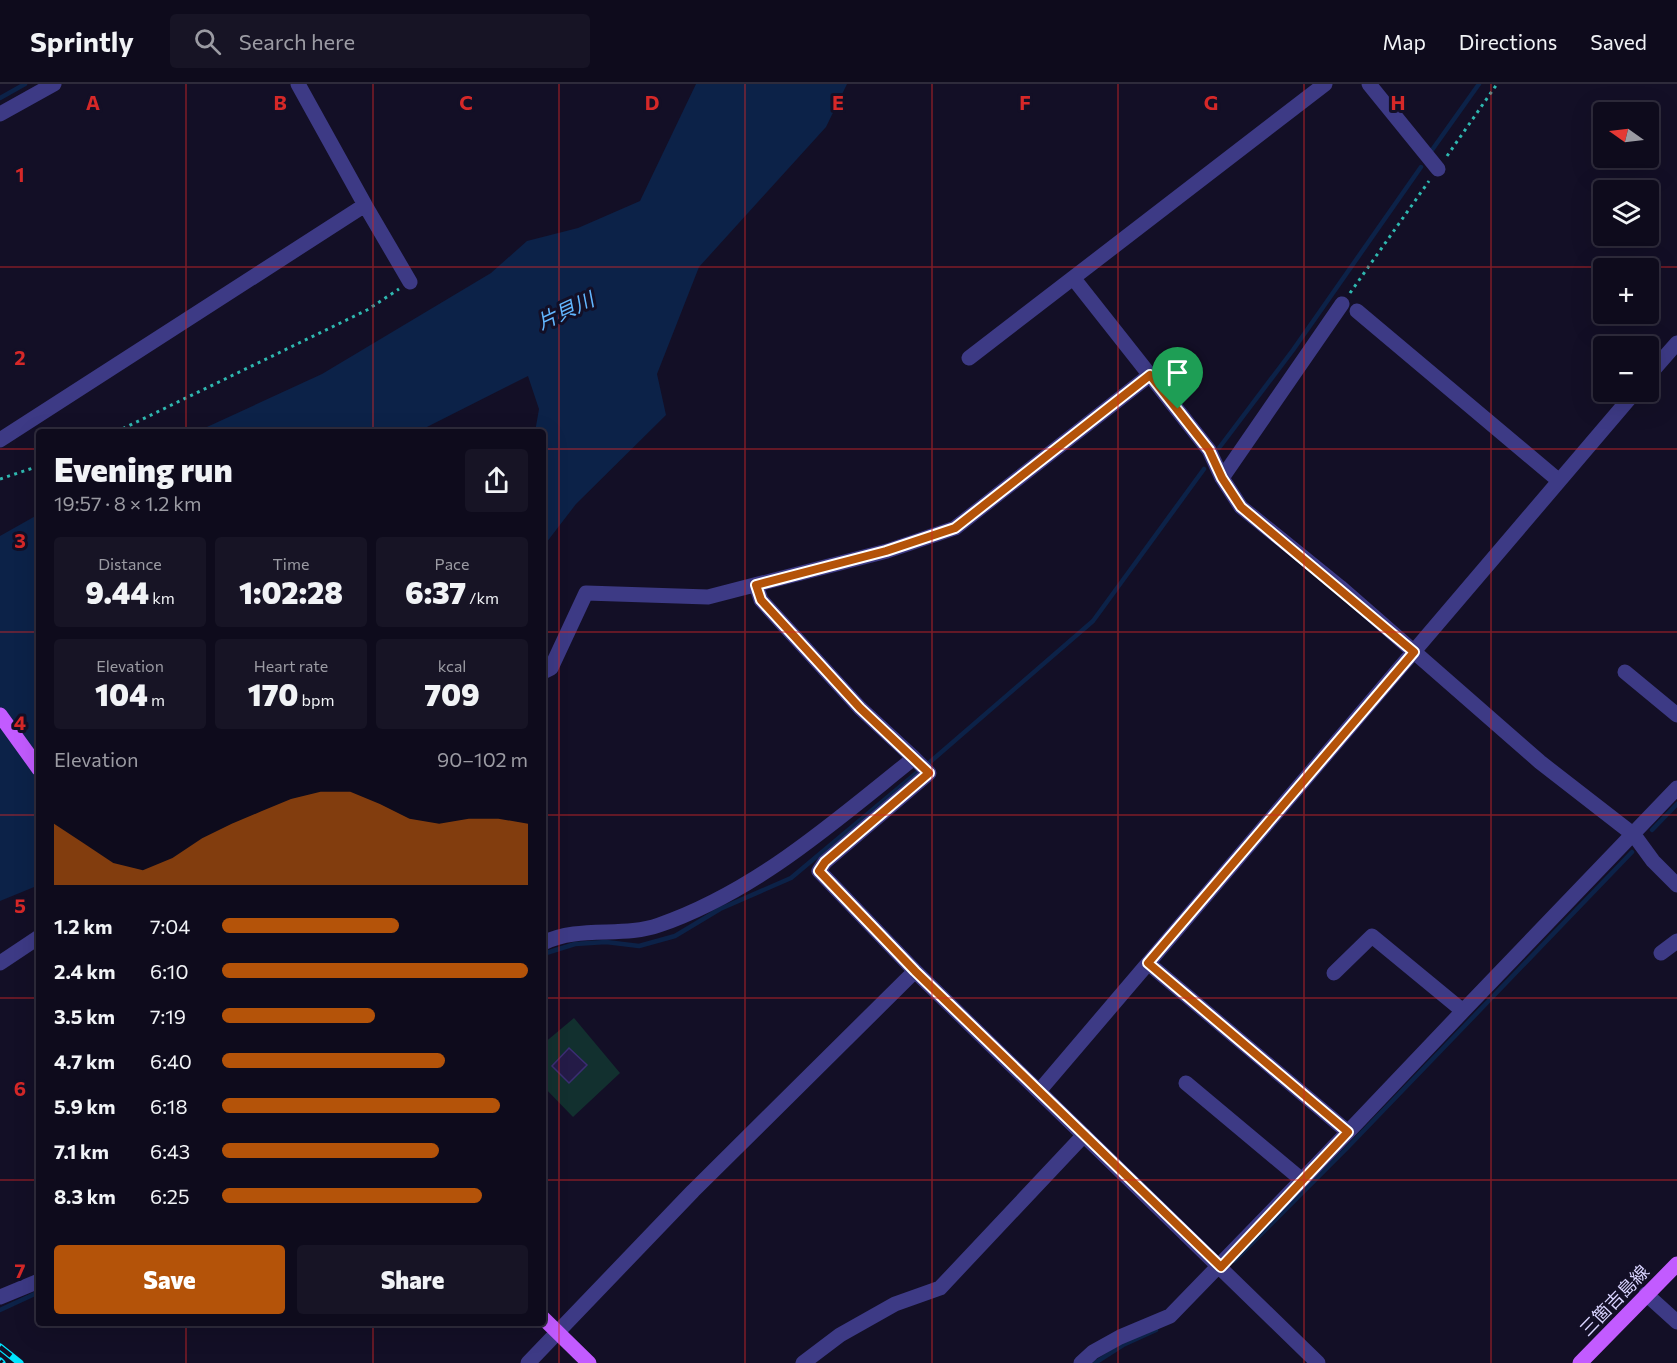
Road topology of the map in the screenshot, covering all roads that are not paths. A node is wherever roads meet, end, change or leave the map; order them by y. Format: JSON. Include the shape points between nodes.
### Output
{"nodes":[{"id":1,"x":54,"y":84,"type":"edge"},
{"id":2,"x":298,"y":84,"type":"edge"},
{"id":3,"x":1325,"y":84,"type":"edge"},
{"id":4,"x":1370,"y":84,"type":"edge"},
{"id":5,"x":0,"y":114,"type":"edge"},
{"id":6,"x":1438,"y":169,"type":"road end"},
{"id":7,"x":365,"y":205,"type":"junction"},
{"id":8,"x":1074,"y":279,"type":"junction"},
{"id":9,"x":410,"y":282,"type":"road end"},
{"id":10,"x":1342,"y":304,"type":"road end"},
{"id":11,"x":1357,"y":311,"type":"dead end"},
{"id":12,"x":1677,"y":343,"type":"edge"},
{"id":13,"x":969,"y":358,"type":"dead end"},
{"id":14,"x":1659,"y":363,"type":"edge"},
{"id":15,"x":1150,"y":375,"type":"junction"},
{"id":16,"x":1626,"y":402,"type":"edge"},
{"id":17,"x":0,"y":440,"type":"edge"},
{"id":18,"x":1222,"y":478,"type":"junction"},
{"id":19,"x":1558,"y":480,"type":"junction"},
{"id":20,"x":756,"y":585,"type":"junction"},
{"id":21,"x":1414,"y":652,"type":"junction"},
{"id":22,"x":546,"y":670,"type":"edge"},
{"id":23,"x":1625,"y":672,"type":"dead end"},
{"id":24,"x":0,"y":715,"type":"edge"},
{"id":25,"x":1677,"y":715,"type":"edge"},
{"id":26,"x":914,"y":758,"type":"junction"},
{"id":27,"x":36,"y":765,"type":"edge"},
{"id":28,"x":1677,"y":789,"type":"edge"},
{"id":29,"x":1634,"y":835,"type":"junction"},
{"id":30,"x":1677,"y":885,"type":"edge"},
{"id":31,"x":36,"y":939,"type":"edge"},
{"id":32,"x":1677,"y":941,"type":"edge"},
{"id":33,"x":546,"y":942,"type":"edge"},
{"id":34,"x":1661,"y":952,"type":"dead end"},
{"id":35,"x":0,"y":963,"type":"edge"},
{"id":36,"x":1148,"y":963,"type":"junction"},
{"id":37,"x":915,"y":971,"type":"junction"},
{"id":38,"x":1334,"y":973,"type":"dead end"},
{"id":39,"x":1463,"y":1011,"type":"junction"},
{"id":40,"x":1186,"y":1083,"type":"dead end"},
{"id":41,"x":1040,"y":1090,"type":"junction"},
{"id":42,"x":1348,"y":1132,"type":"junction"},
{"id":43,"x":1084,"y":1135,"type":"junction"},
{"id":44,"x":1302,"y":1180,"type":"junction"},
{"id":45,"x":1677,"y":1264,"type":"edge"},
{"id":46,"x":1221,"y":1267,"type":"junction"},
{"id":47,"x":36,"y":1282,"type":"edge"},
{"id":48,"x":1647,"y":1294,"type":"junction"},
{"id":49,"x":0,"y":1297,"type":"edge"},
{"id":50,"x":546,"y":1321,"type":"edge"},
{"id":51,"x":1677,"y":1322,"type":"edge"},
{"id":52,"x":558,"y":1332,"type":"junction"},
{"id":53,"x":528,"y":1363,"type":"edge"},
{"id":54,"x":589,"y":1363,"type":"edge"},
{"id":55,"x":803,"y":1363,"type":"edge"},
{"id":56,"x":1081,"y":1363,"type":"edge"},
{"id":57,"x":1318,"y":1363,"type":"edge"},
{"id":58,"x":1580,"y":1363,"type":"edge"}],
"edges":[{"from":1,"to":5,"type":"street"},
{"from":2,"to":7,"type":"street"},
{"from":3,"to":8,"type":"street"},
{"from":4,"to":6,"type":"street"},
{"from":7,"to":9,"type":"street"},
{"from":7,"to":17,"type":"street"},
{"from":8,"to":13,"type":"street"},
{"from":8,"to":15,"type":"street"},
{"from":10,"to":18,"type":"street"},
{"from":11,"to":19,"type":"street"},
{"from":12,"to":14,"type":"street"},
{"from":15,"to":18,"type":"street","via":[[1209,450]]},
{"from":15,"to":20,"type":"street","via":[[955,528],[886,551]]},
{"from":16,"to":19,"type":"street"},
{"from":18,"to":21,"type":"street","via":[[1241,507]]},
{"from":19,"to":21,"type":"street"},
{"from":20,"to":22,"type":"street","via":[[708,597],[586,593],[551,668]]},
{"from":20,"to":26,"type":"street","via":[[761,600],[860,708]]},
{"from":21,"to":29,"type":"street","via":[[1540,762]]},
{"from":21,"to":36,"type":"street"},
{"from":23,"to":25,"type":"street"},
{"from":24,"to":27,"type":"main road"},
{"from":26,"to":33,"type":"street","via":[[782,863],[675,919],[648,929],[606,930]]},
{"from":26,"to":37,"type":"street","via":[[929,773],[819,871]]},
{"from":28,"to":29,"type":"street"},
{"from":29,"to":30,"type":"street"},
{"from":29,"to":39,"type":"street"},
{"from":31,"to":35,"type":"street"},
{"from":32,"to":34,"type":"street"},
{"from":36,"to":41,"type":"street"},
{"from":36,"to":42,"type":"street"},
{"from":37,"to":41,"type":"street"},
{"from":37,"to":52,"type":"street","via":[[693,1191]]},
{"from":38,"to":39,"type":"street","via":[[1372,936]]},
{"from":39,"to":42,"type":"street"},
{"from":40,"to":44,"type":"street"},
{"from":41,"to":43,"type":"street"},
{"from":42,"to":44,"type":"street"},
{"from":43,"to":46,"type":"street"},
{"from":43,"to":55,"type":"street","via":[[940,1288],[895,1304],[840,1335]]},
{"from":44,"to":46,"type":"street"},
{"from":45,"to":48,"type":"main road","name":"三箇吉島線"},
{"from":46,"to":56,"type":"street","via":[[1170,1316],[1120,1337]]},
{"from":46,"to":57,"type":"street"},
{"from":47,"to":49,"type":"street"},
{"from":48,"to":51,"type":"street"},
{"from":48,"to":58,"type":"main road","name":"三箇吉島線"},
{"from":50,"to":52,"type":"main road"},
{"from":52,"to":53,"type":"street"},
{"from":52,"to":54,"type":"main road"}]}
